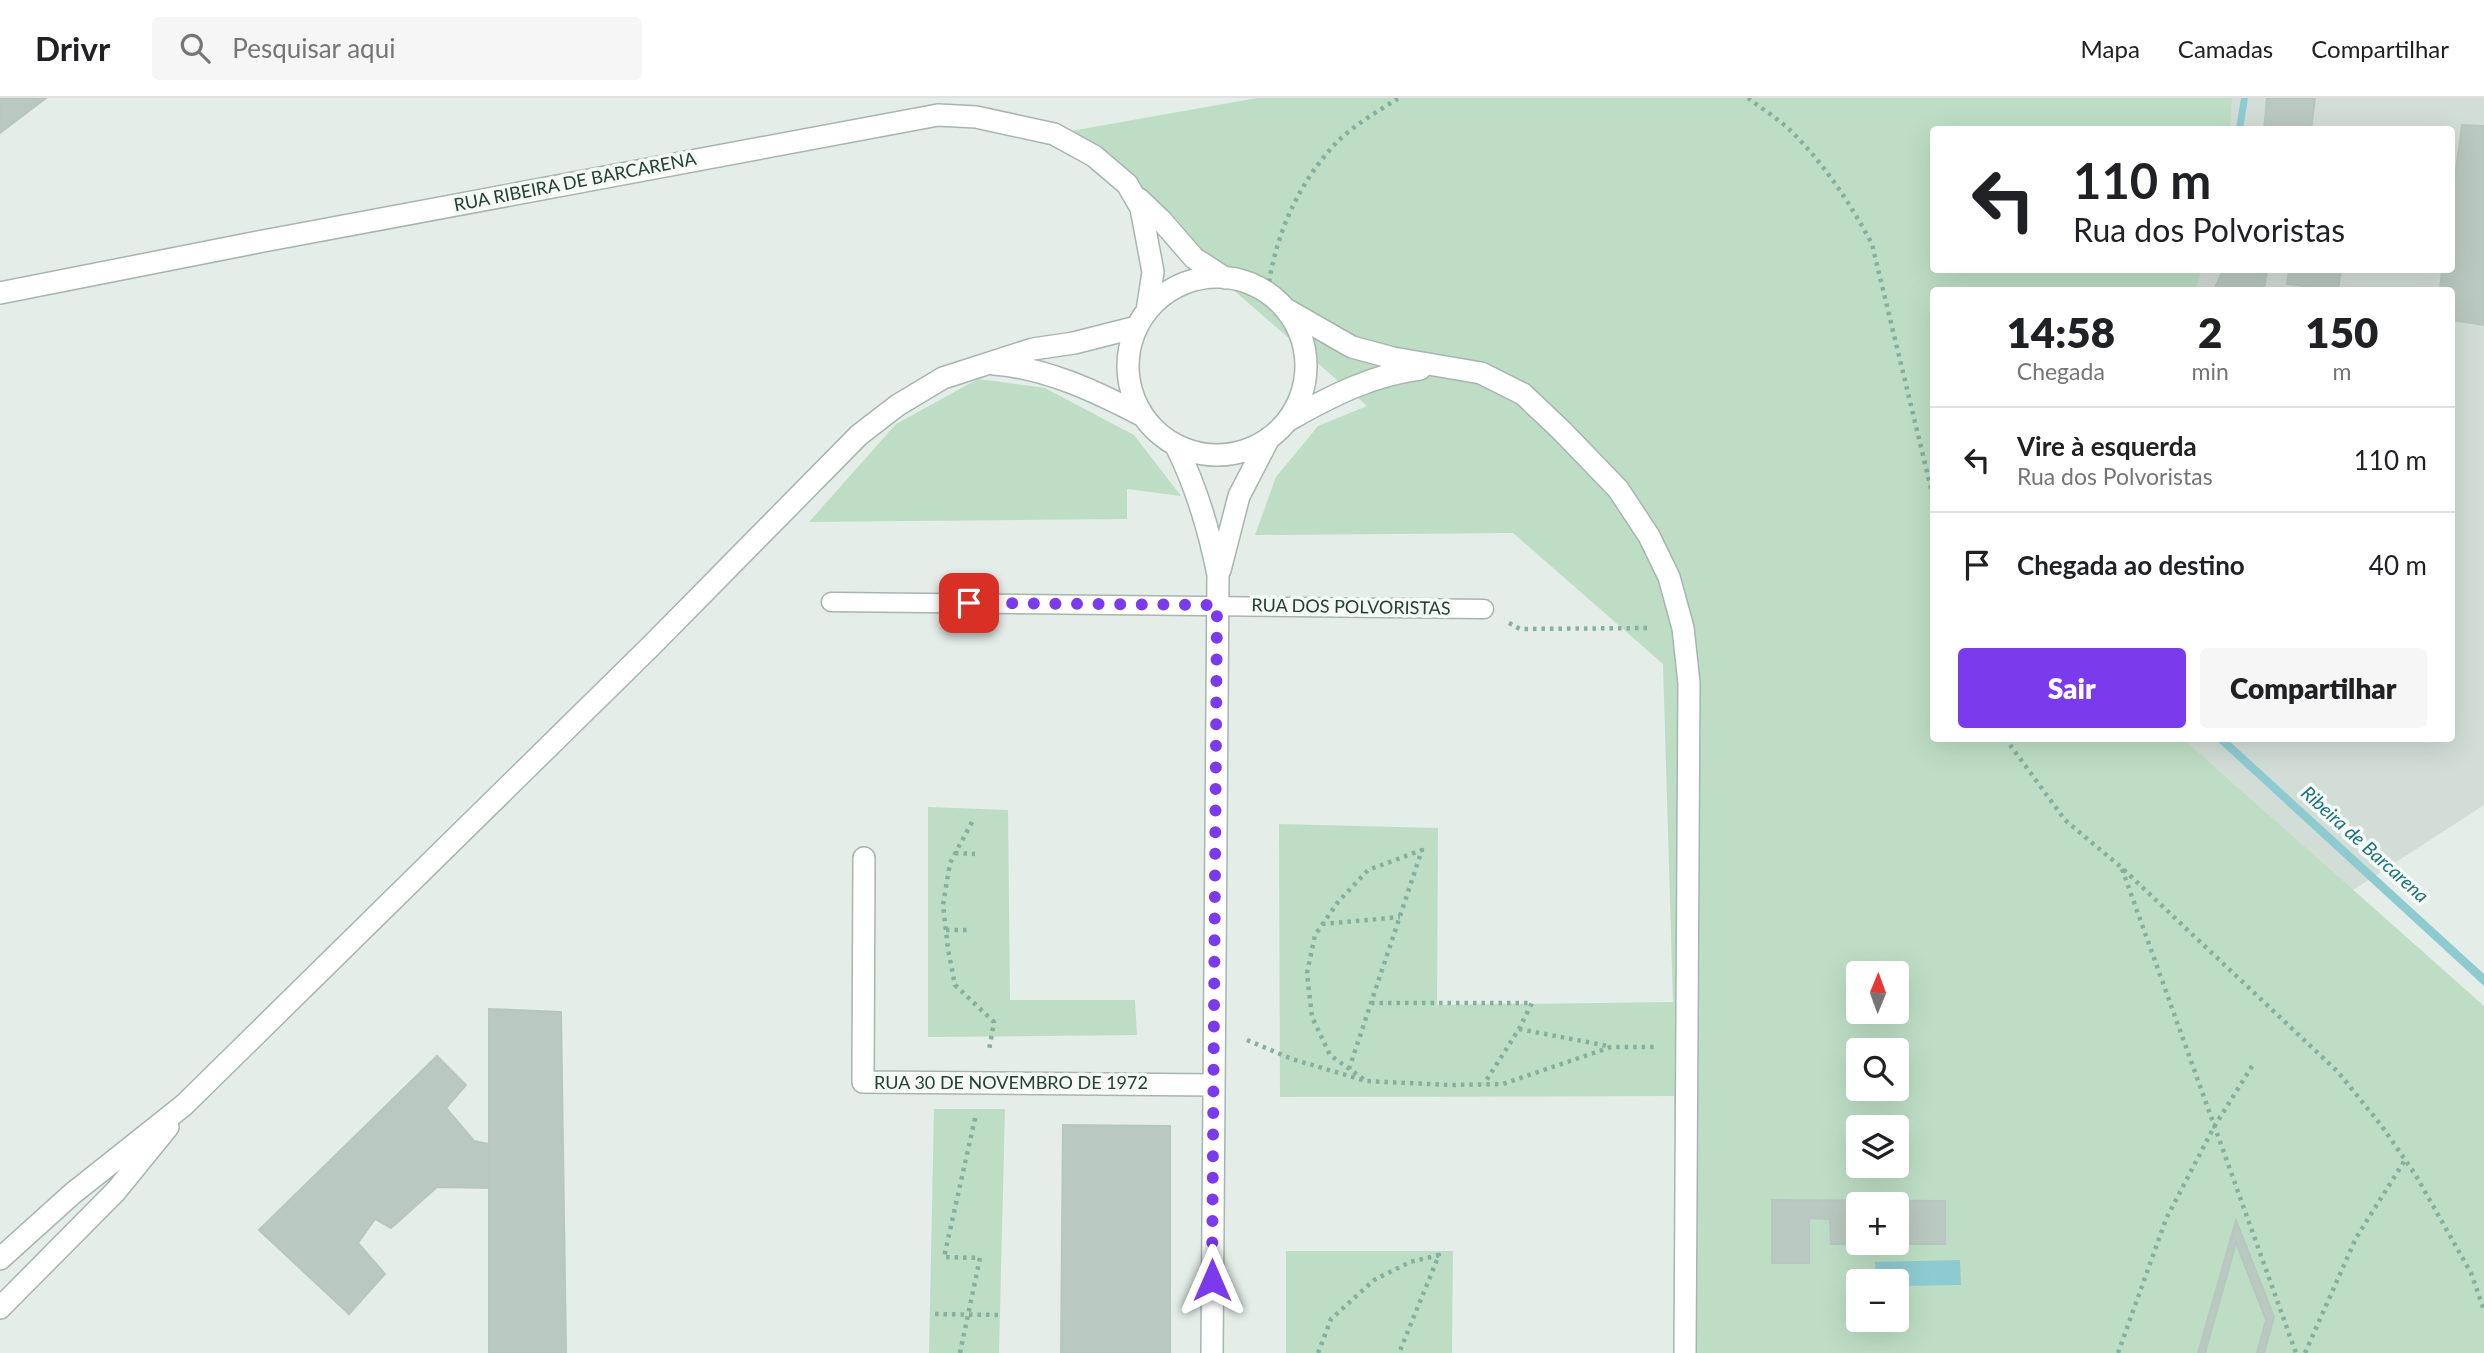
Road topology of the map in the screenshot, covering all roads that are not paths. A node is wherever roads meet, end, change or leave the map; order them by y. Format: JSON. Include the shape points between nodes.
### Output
{"nodes":[{"id":1,"x":1132,"y":193,"type":"junction"},
{"id":2,"x":1226,"y":278,"type":"junction"},
{"id":3,"x":0,"y":293,"type":"edge"},
{"id":4,"x":1284,"y":308,"type":"junction"},
{"id":5,"x":1142,"y":319,"type":"junction"},
{"id":6,"x":985,"y":363,"type":"junction"},
{"id":7,"x":1447,"y":367,"type":"junction"},
{"id":8,"x":1143,"y":416,"type":"junction"},
{"id":9,"x":1289,"y":420,"type":"junction"},
{"id":10,"x":1269,"y":439,"type":"junction"},
{"id":11,"x":1176,"y":446,"type":"junction"},
{"id":12,"x":1218,"y":575,"type":"junction"},
{"id":13,"x":831,"y":601,"type":"dead end"},
{"id":14,"x":1217,"y":605,"type":"junction"},
{"id":15,"x":1484,"y":609,"type":"road end"},
{"id":16,"x":864,"y":858,"type":"dead end"},
{"id":17,"x":1214,"y":1085,"type":"junction"},
{"id":18,"x":184,"y":1105,"type":"junction"},
{"id":19,"x":0,"y":1259,"type":"edge"},
{"id":20,"x":0,"y":1308,"type":"edge"},
{"id":21,"x":1212,"y":1353,"type":"edge"},
{"id":22,"x":1685,"y":1353,"type":"edge"}],
"edges":[{"from":1,"to":2,"type":"street","name":"RUA RIBEIRA DE BARCARENA","via":[[1194,258]]},
{"from":1,"to":3,"type":"street","name":"RUA RIBEIRA DE BARCARENA","via":[[1094,156],[1054,134],[976,117],[939,115]]},
{"from":1,"to":5,"type":"street","name":"RUA RIBEIRA DE BARCARENA","via":[[1141,208],[1153,272]]},
{"from":2,"to":4,"type":"street","via":[[1267,293]]},
{"from":2,"to":5,"type":"street","via":[[1182,284]]},
{"from":4,"to":7,"type":"street","via":[[1352,347]]},
{"from":4,"to":9,"type":"street","via":[[1300,333],[1306,363],[1302,393]]},
{"from":5,"to":6,"type":"street","via":[[1074,343]]},
{"from":5,"to":8,"type":"street","via":[[1129,349],[1128,372],[1132,395]]},
{"from":6,"to":8,"type":"street","via":[[1062,379]]},
{"from":6,"to":18,"type":"street","via":[[943,378],[859,435]]},
{"from":7,"to":9,"type":"street","via":[[1392,373],[1332,395]]},
{"from":7,"to":22,"type":"street","via":[[1481,373],[1523,394],[1618,489],[1664,567],[1683,628],[1689,683]]},
{"from":8,"to":11,"type":"street"},
{"from":9,"to":10,"type":"street"},
{"from":10,"to":11,"type":"street","via":[[1224,455],[1199,454]]},
{"from":10,"to":12,"type":"street","via":[[1239,496]]},
{"from":11,"to":12,"type":"street","via":[[1204,514]]},
{"from":12,"to":14,"type":"street"},
{"from":13,"to":14,"type":"lane","name":"RUA DOS POLVORISTAS"},
{"from":14,"to":15,"type":"lane","name":"RUA DOS POLVORISTAS"},
{"from":14,"to":17,"type":"street"},
{"from":16,"to":17,"type":"street","name":"RUA 30 DE NOVEMBRO DE 1972","via":[[863,1082]]},
{"from":17,"to":21,"type":"street"},
{"from":18,"to":19,"type":"street","via":[[72,1194]]},
{"from":18,"to":20,"type":"street","via":[[116,1191]]}]}
